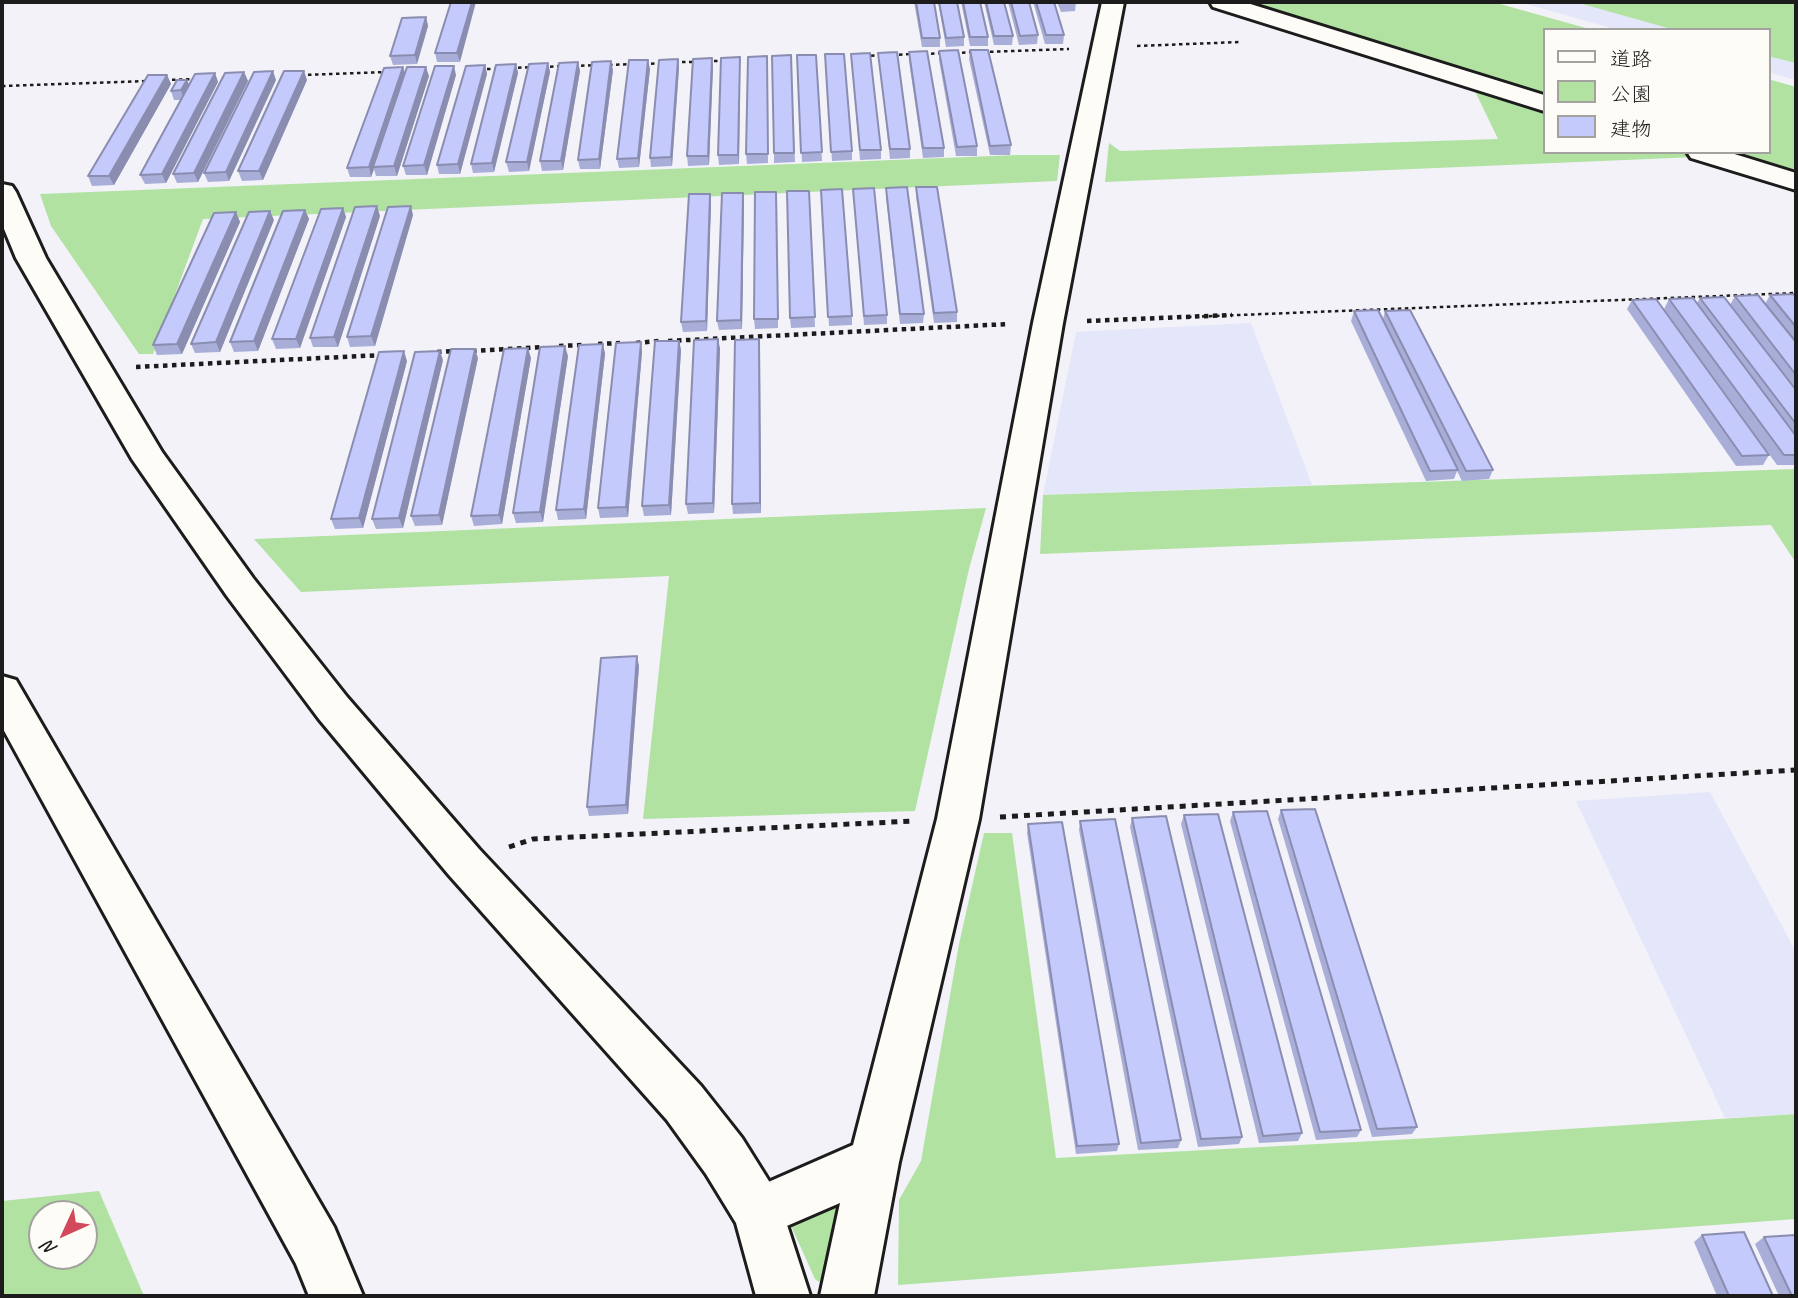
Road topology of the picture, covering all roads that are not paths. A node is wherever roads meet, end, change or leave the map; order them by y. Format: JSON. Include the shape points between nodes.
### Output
{"nodes":[{"id":1,"x":1113,"y":2,"type":"edge"},
{"id":2,"x":1221,"y":2,"type":"edge"},
{"id":3,"x":1542,"y":102,"type":"edge"},
{"id":4,"x":1706,"y":154,"type":"edge"},
{"id":5,"x":1796,"y":183,"type":"edge"},
{"id":6,"x":2,"y":192,"type":"edge"},
{"id":7,"x":2,"y":691,"type":"edge"},
{"id":8,"x":874,"y":1162,"type":"junction"},
{"id":9,"x":759,"y":1212,"type":"junction"},
{"id":10,"x":782,"y":1292,"type":"edge"},
{"id":11,"x":336,"y":1296,"type":"edge"},
{"id":12,"x":847,"y":1296,"type":"edge"}],
"edges":[{"from":1,"to":8,"type":"street","via":[[1048,323],[958,819]]},
{"from":2,"to":3,"type":"street"},
{"from":4,"to":5,"type":"street"},
{"from":6,"to":9,"type":"street","via":[[31,258],[94,369],[149,459],[240,587],[333,708],[464,862],[684,1103]]},
{"from":7,"to":11,"type":"street","via":[[315,1247]]},
{"from":8,"to":9,"type":"street"},
{"from":8,"to":12,"type":"street"},
{"from":9,"to":10,"type":"street"}]}
